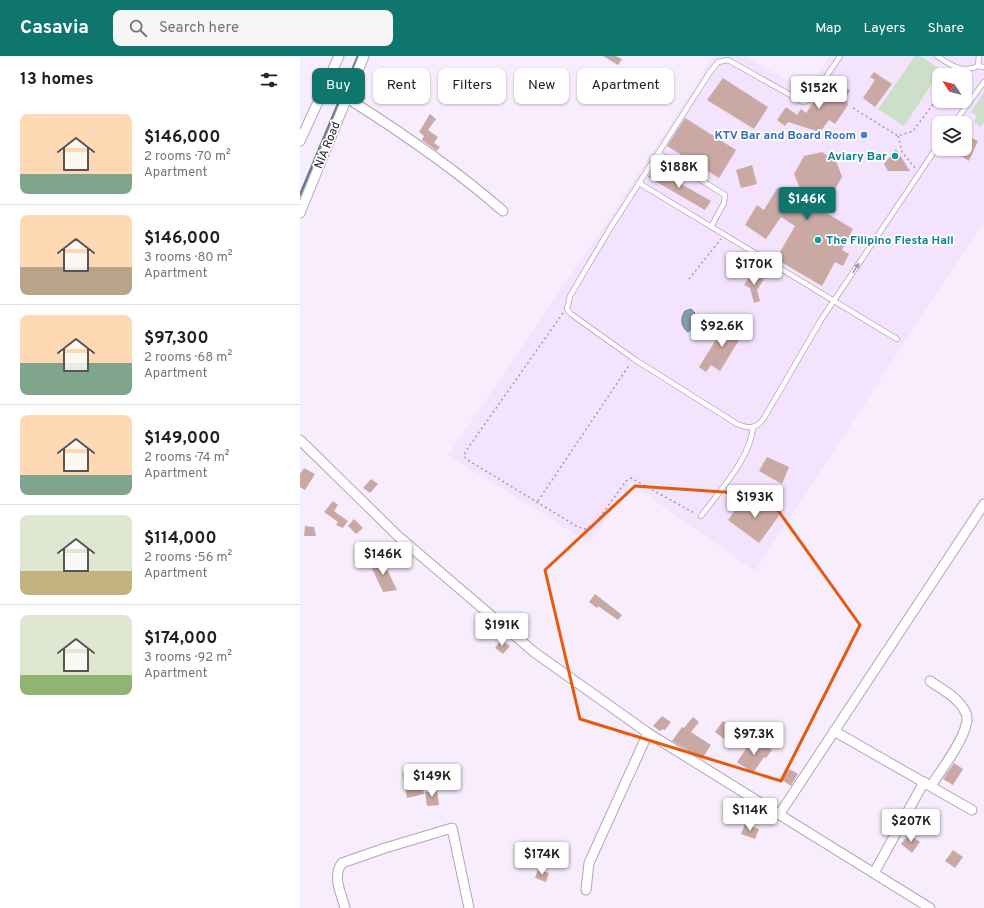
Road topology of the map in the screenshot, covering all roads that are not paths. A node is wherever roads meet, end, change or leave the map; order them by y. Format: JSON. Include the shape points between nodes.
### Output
{"nodes":[{"id":1,"x":339,"y":56,"type":"edge"},
{"id":2,"x":364,"y":56,"type":"edge"},
{"id":3,"x":840,"y":56,"type":"edge"},
{"id":4,"x":937,"y":56,"type":"edge"},
{"id":5,"x":979,"y":56,"type":"edge"},
{"id":6,"x":978,"y":66,"type":"junction"},
{"id":7,"x":984,"y":67,"type":"edge"},
{"id":8,"x":359,"y":68,"type":"edge"},
{"id":9,"x":984,"y":82,"type":"edge"},
{"id":10,"x":345,"y":104,"type":"edge"},
{"id":11,"x":357,"y":104,"type":"edge"},
{"id":12,"x":959,"y":116,"type":"edge"},
{"id":13,"x":300,"y":141,"type":"edge"},
{"id":14,"x":658,"y":153,"type":"junction"},
{"id":15,"x":932,"y":154,"type":"edge"},
{"id":16,"x":639,"y":183,"type":"junction"},
{"id":17,"x":503,"y":211,"type":"dead end"},
{"id":18,"x":300,"y":213,"type":"edge"},
{"id":19,"x":711,"y":226,"type":"junction"},
{"id":20,"x":835,"y":301,"type":"junction"},
{"id":21,"x":897,"y":339,"type":"dead end"},
{"id":22,"x":753,"y":427,"type":"junction"},
{"id":23,"x":300,"y":440,"type":"edge"},
{"id":24,"x":984,"y":504,"type":"edge"},
{"id":25,"x":702,"y":516,"type":"road end"},
{"id":26,"x":930,"y":681,"type":"dead end"},
{"id":27,"x":834,"y":731,"type":"junction"},
{"id":28,"x":648,"y":733,"type":"junction"},
{"id":29,"x":927,"y":784,"type":"junction"},
{"id":30,"x":972,"y":810,"type":"dead end"},
{"id":31,"x":779,"y":815,"type":"junction"},
{"id":32,"x":874,"y":873,"type":"junction"},
{"id":33,"x":586,"y":890,"type":"dead end"},
{"id":34,"x":345,"y":908,"type":"edge"},
{"id":35,"x":470,"y":908,"type":"edge"},
{"id":36,"x":930,"y":908,"type":"edge"}],
"edges":[{"from":1,"to":13,"type":"street"},
{"from":2,"to":8,"type":"street","name":"NIA Road"},
{"from":3,"to":14,"type":"lane","via":[[814,95],[803,102],[728,60],[718,62]]},
{"from":4,"to":6,"type":"lane","via":[[958,69],[971,70]]},
{"from":5,"to":6,"type":"lane"},
{"from":6,"to":7,"type":"lane"},
{"from":9,"to":12,"type":"lane"},
{"from":10,"to":18,"type":"street","name":"NIA Road"},
{"from":11,"to":17,"type":"street","via":[[428,152]]},
{"from":14,"to":16,"type":"lane"},
{"from":14,"to":19,"type":"lane","via":[[725,195],[724,203]]},
{"from":20,"to":15,"type":"lane","one_way":true},
{"from":16,"to":19,"type":"lane"},
{"from":16,"to":22,"type":"lane","via":[[570,296],[567,309],[634,359],[737,424],[746,428]]},
{"from":19,"to":20,"type":"lane"},
{"from":20,"to":21,"type":"lane"},
{"from":20,"to":22,"type":"lane","via":[[764,418],[760,424]]},
{"from":22,"to":25,"type":"lane","via":[[753,438],[747,452]]},
{"from":23,"to":28,"type":"street","via":[[399,537],[534,652]]},
{"from":24,"to":27,"type":"street"},
{"from":26,"to":29,"type":"street","via":[[963,707],[967,715],[967,725]]},
{"from":27,"to":29,"type":"street"},
{"from":27,"to":31,"type":"street"},
{"from":28,"to":31,"type":"street"},
{"from":28,"to":33,"type":"street","via":[[589,863]]},
{"from":29,"to":30,"type":"street"},
{"from":29,"to":32,"type":"street"},
{"from":31,"to":32,"type":"street"},
{"from":32,"to":36,"type":"street"},
{"from":34,"to":35,"type":"street","via":[[337,879],[337,872],[342,863],[452,828]]}]}
